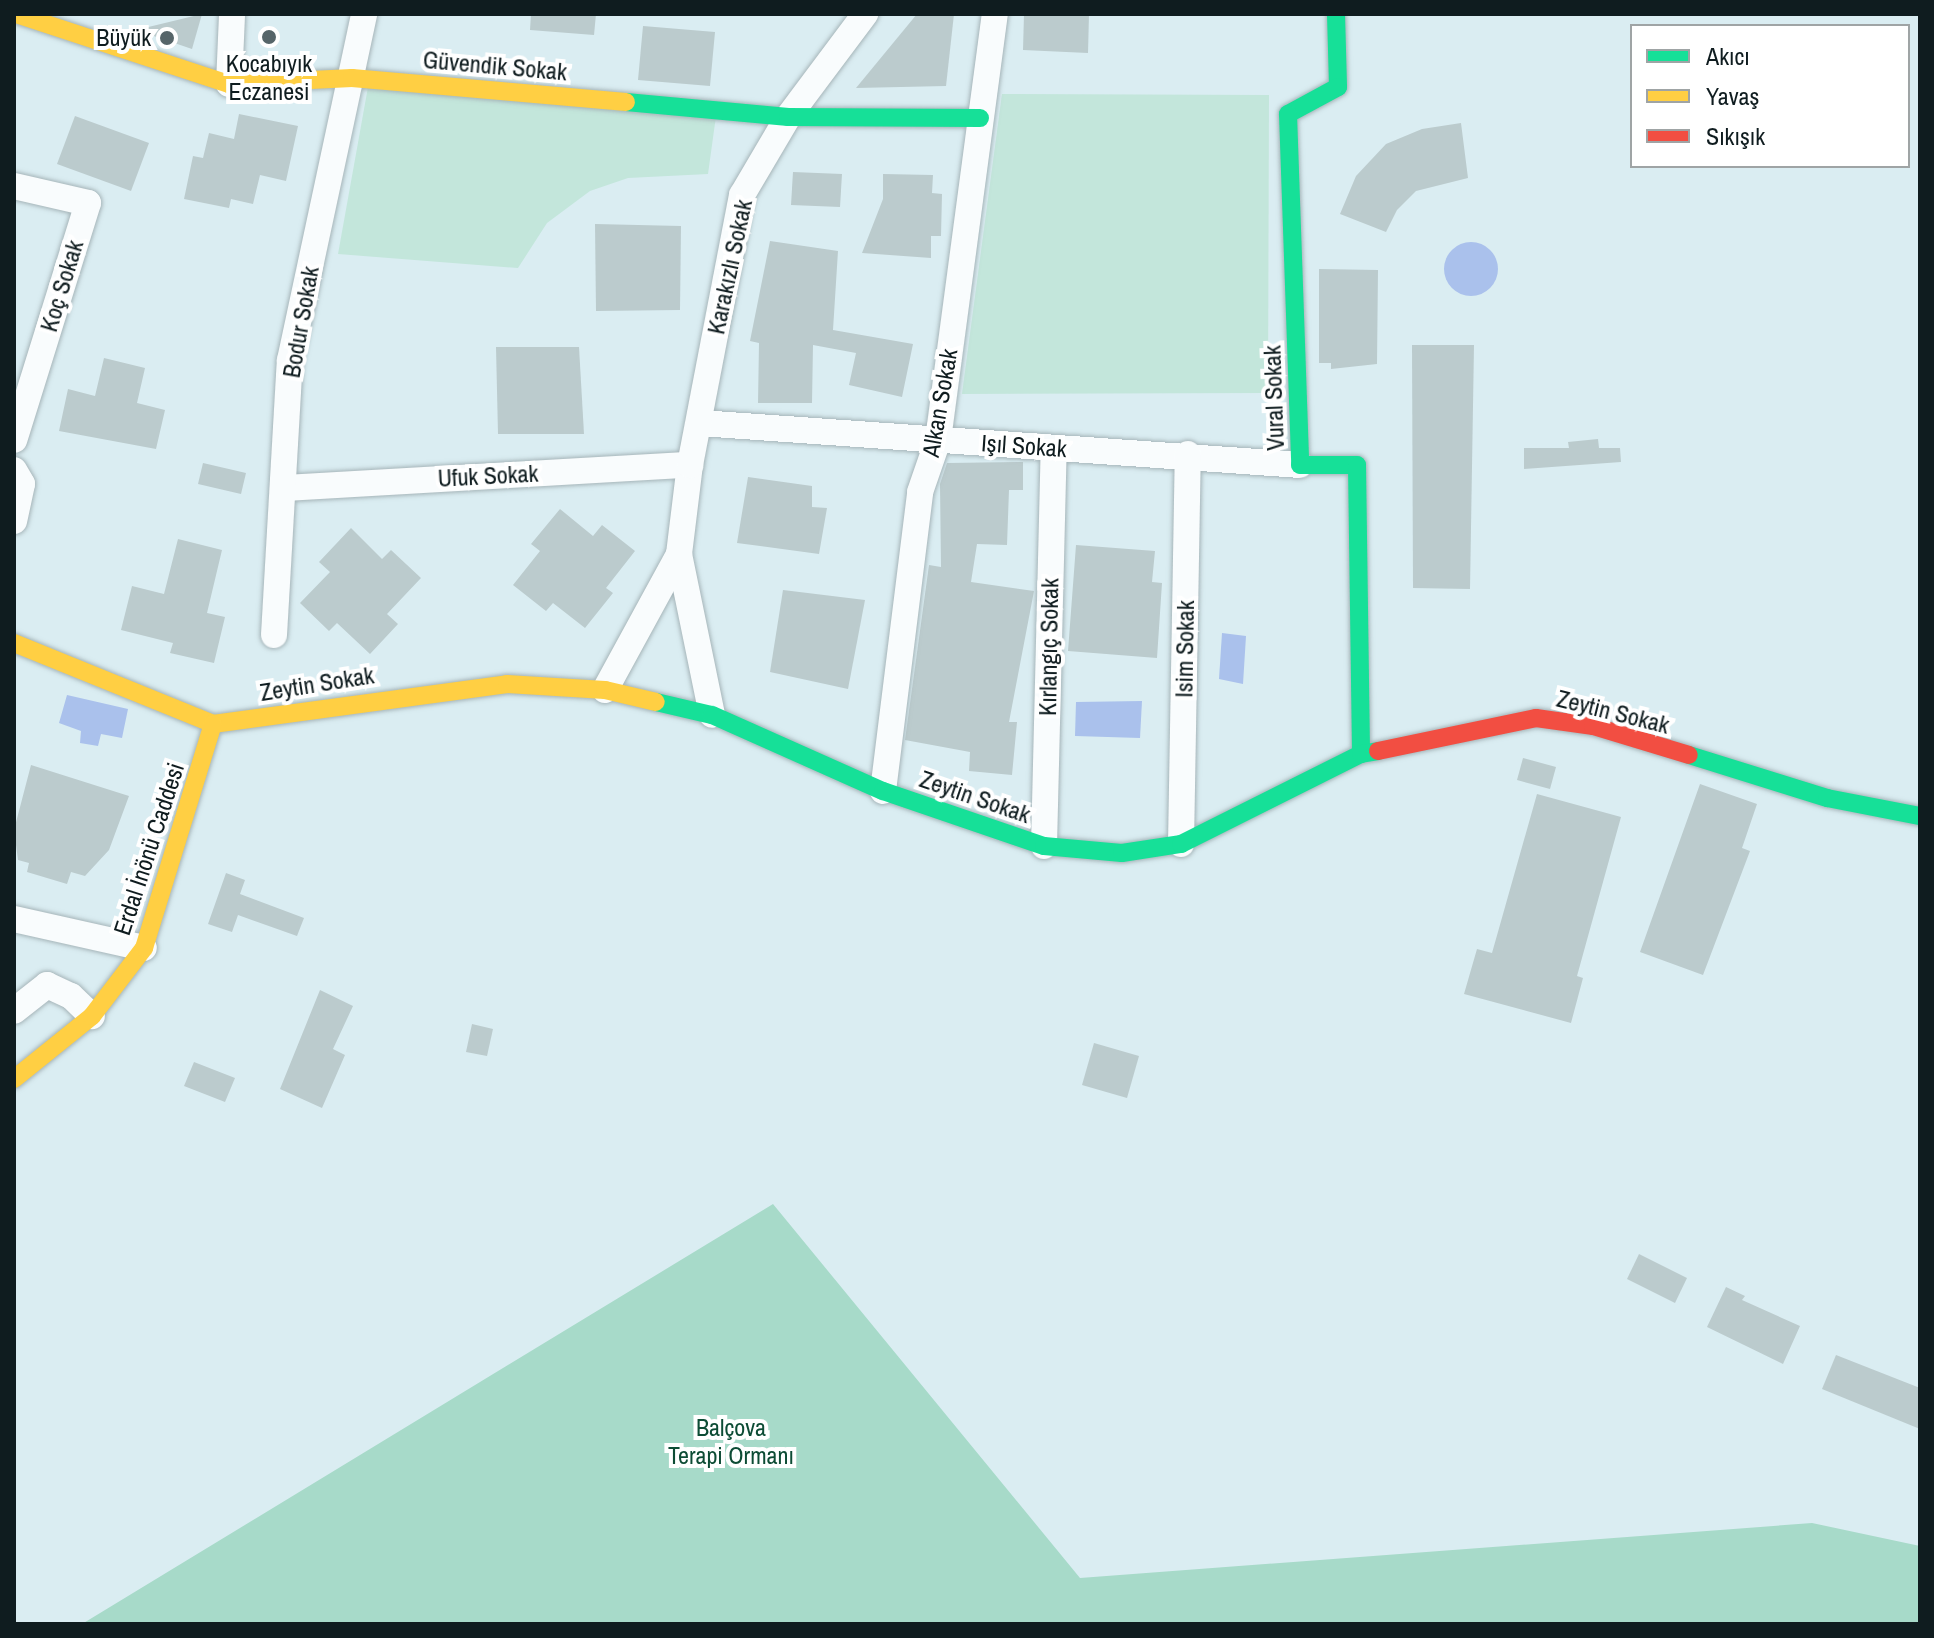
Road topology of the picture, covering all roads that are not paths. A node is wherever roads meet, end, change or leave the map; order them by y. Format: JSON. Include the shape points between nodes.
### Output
{"nodes":[{"id":1,"x":16,"y":14,"type":"edge"},
{"id":2,"x":232,"y":14,"type":"edge"},
{"id":3,"x":364,"y":14,"type":"edge"},
{"id":4,"x":865,"y":14,"type":"edge"},
{"id":5,"x":995,"y":14,"type":"edge"},
{"id":6,"x":1336,"y":14,"type":"edge"},
{"id":7,"x":352,"y":78,"type":"junction"},
{"id":8,"x":229,"y":84,"type":"junction"},
{"id":9,"x":788,"y":117,"type":"junction"},
{"id":10,"x":980,"y":118,"type":"junction"},
{"id":11,"x":14,"y":186,"type":"edge"},
{"id":12,"x":700,"y":423,"type":"junction"},
{"id":13,"x":14,"y":440,"type":"edge"},
{"id":14,"x":938,"y":440,"type":"junction"},
{"id":15,"x":1054,"y":449,"type":"junction"},
{"id":16,"x":1188,"y":454,"type":"junction"},
{"id":17,"x":690,"y":465,"type":"junction"},
{"id":18,"x":1300,"y":465,"type":"junction"},
{"id":19,"x":14,"y":470,"type":"edge"},
{"id":20,"x":285,"y":488,"type":"junction"},
{"id":21,"x":14,"y":521,"type":"edge"},
{"id":22,"x":679,"y":554,"type":"junction"},
{"id":23,"x":274,"y":635,"type":"dead end"},
{"id":24,"x":14,"y":643,"type":"edge"},
{"id":25,"x":605,"y":690,"type":"junction"},
{"id":26,"x":712,"y":715,"type":"junction"},
{"id":27,"x":213,"y":724,"type":"junction"},
{"id":28,"x":1361,"y":754,"type":"junction"},
{"id":29,"x":883,"y":791,"type":"junction"},
{"id":30,"x":1920,"y":816,"type":"edge"},
{"id":31,"x":1181,"y":844,"type":"junction"},
{"id":32,"x":1044,"y":846,"type":"junction"},
{"id":33,"x":14,"y":919,"type":"edge"},
{"id":34,"x":144,"y":948,"type":"junction"},
{"id":35,"x":14,"y":1011,"type":"edge"},
{"id":36,"x":92,"y":1016,"type":"junction"},
{"id":37,"x":14,"y":1079,"type":"edge"}],
"edges":[{"from":1,"to":8,"type":"street","name":"Güvendik Sokak"},
{"from":2,"to":8,"type":"street"},
{"from":3,"to":7,"type":"street","name":"Bodur Sokak"},
{"from":4,"to":9,"type":"street","name":"Karakızlı Sokak"},
{"from":5,"to":10,"type":"street","name":"Alkan Sokak"},
{"from":6,"to":18,"type":"street","name":"Vural Sokak","via":[[1338,87],[1288,114]]},
{"from":7,"to":8,"type":"street","name":"Güvendik Sokak"},
{"from":7,"to":9,"type":"street","name":"Güvendik Sokak"},
{"from":7,"to":20,"type":"street","name":"Bodur Sokak","via":[[290,360]]},
{"from":9,"to":10,"type":"street","name":"Güvendik Sokak"},
{"from":9,"to":12,"type":"street","name":"Karakızlı Sokak","via":[[742,195]]},
{"from":10,"to":14,"type":"street","name":"Alkan Sokak"},
{"from":11,"to":13,"type":"street","name":"Koç Sokak","via":[[88,203]]},
{"from":12,"to":14,"type":"street","name":"Işıl Sokak"},
{"from":12,"to":17,"type":"street","name":"Karakızlı Sokak"},
{"from":14,"to":15,"type":"street","name":"Işıl Sokak"},
{"from":14,"to":29,"type":"street","name":"Alkan Sokak","via":[[920,492]]},
{"from":15,"to":16,"type":"street","name":"Işıl Sokak"},
{"from":15,"to":32,"type":"street","name":"Kırlangıç Sokak"},
{"from":16,"to":18,"type":"street","name":"Işıl Sokak"},
{"from":16,"to":31,"type":"street","name":"Isim Sokak"},
{"from":17,"to":20,"type":"street","name":"Ufuk Sokak"},
{"from":17,"to":22,"type":"street","name":"Karakızlı Sokak"},
{"from":18,"to":28,"type":"street","name":"Vural Sokak","via":[[1357,465]]},
{"from":19,"to":21,"type":"street","via":[[22,484]]},
{"from":20,"to":23,"type":"street","name":"Bodur Sokak"},
{"from":22,"to":25,"type":"street","name":"Karakızlı Sokak"},
{"from":22,"to":26,"type":"street","name":"Karakızlı Sokak"},
{"from":24,"to":27,"type":"street","name":"Zeytin Sokak"},
{"from":25,"to":26,"type":"street","name":"Zeytin Sokak"},
{"from":25,"to":27,"type":"street","name":"Zeytin Sokak","via":[[507,684]]},
{"from":26,"to":29,"type":"street","name":"Zeytin Sokak"},
{"from":27,"to":34,"type":"street","name":"Erdal İnönü Caddesi"},
{"from":28,"to":30,"type":"street","name":"Zeytin Sokak","via":[[1536,718],[1593,726],[1827,798]]},
{"from":28,"to":31,"type":"street","name":"Zeytin Sokak"},
{"from":29,"to":32,"type":"street","name":"Zeytin Sokak"},
{"from":31,"to":32,"type":"street","name":"Zeytin Sokak","via":[[1122,853]]},
{"from":33,"to":34,"type":"street"},
{"from":34,"to":36,"type":"street","name":"Erdal İnönü Caddesi"},
{"from":35,"to":36,"type":"street","via":[[47,985],[71,996]]},
{"from":36,"to":37,"type":"street","name":"Erdal İnönü Caddesi"}]}
